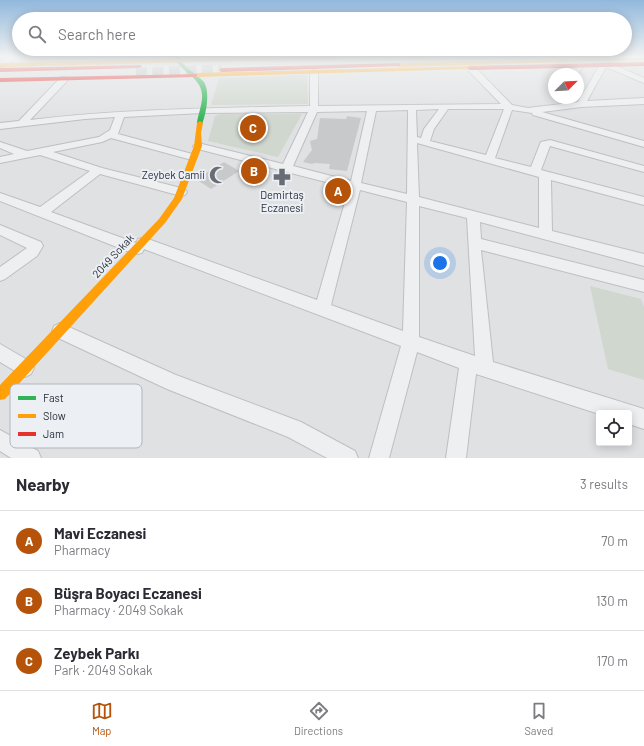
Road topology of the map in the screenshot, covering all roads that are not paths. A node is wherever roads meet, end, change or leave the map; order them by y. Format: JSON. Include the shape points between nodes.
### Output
{"nodes":[{"id":1,"x":69,"y":78,"type":"edge"},
{"id":2,"x":189,"y":78,"type":"edge"},
{"id":3,"x":195,"y":78,"type":"edge"},
{"id":4,"x":209,"y":78,"type":"edge"},
{"id":5,"x":314,"y":78,"type":"edge"},
{"id":6,"x":481,"y":78,"type":"edge"},
{"id":7,"x":597,"y":78,"type":"edge"},
{"id":8,"x":64,"y":79,"type":"junction"},
{"id":9,"x":0,"y":80,"type":"edge"},
{"id":10,"x":202,"y":83,"type":"junction"},
{"id":11,"x":584,"y":99,"type":"edge"},
{"id":12,"x":644,"y":101,"type":"edge"},
{"id":13,"x":552,"y":104,"type":"edge"},
{"id":14,"x":581,"y":104,"type":"edge"},
{"id":15,"x":584,"y":104,"type":"edge"},
{"id":16,"x":445,"y":107,"type":"junction"},
{"id":17,"x":509,"y":107,"type":"junction"},
{"id":18,"x":372,"y":108,"type":"junction"},
{"id":19,"x":412,"y":108,"type":"junction"},
{"id":20,"x":314,"y":109,"type":"junction"},
{"id":21,"x":547,"y":110,"type":"junction"},
{"id":22,"x":202,"y":111,"type":"junction"},
{"id":23,"x":528,"y":111,"type":"junction"},
{"id":24,"x":120,"y":116,"type":"junction"},
{"id":25,"x":22,"y":123,"type":"junction"},
{"id":26,"x":0,"y":126,"type":"edge"},
{"id":27,"x":112,"y":135,"type":"junction"},
{"id":28,"x":419,"y":141,"type":"junction"},
{"id":29,"x":644,"y":144,"type":"edge"},
{"id":30,"x":0,"y":145,"type":"edge"},
{"id":31,"x":39,"y":151,"type":"junction"},
{"id":32,"x":195,"y":152,"type":"junction"},
{"id":33,"x":24,"y":154,"type":"junction"},
{"id":34,"x":3,"y":160,"type":"edge"},
{"id":35,"x":489,"y":160,"type":"junction"},
{"id":36,"x":287,"y":168,"type":"junction"},
{"id":37,"x":644,"y":169,"type":"edge"},
{"id":38,"x":98,"y":170,"type":"junction"},
{"id":39,"x":540,"y":173,"type":"junction"},
{"id":40,"x":355,"y":186,"type":"junction"},
{"id":41,"x":181,"y":192,"type":"junction"},
{"id":42,"x":0,"y":197,"type":"edge"},
{"id":43,"x":413,"y":200,"type":"junction"},
{"id":44,"x":644,"y":201,"type":"edge"},
{"id":45,"x":42,"y":212,"type":"junction"},
{"id":46,"x":473,"y":216,"type":"junction"},
{"id":47,"x":0,"y":230,"type":"edge"},
{"id":48,"x":546,"y":235,"type":"junction"},
{"id":49,"x":474,"y":243,"type":"junction"},
{"id":50,"x":140,"y":246,"type":"junction"},
{"id":51,"x":644,"y":260,"type":"edge"},
{"id":52,"x":0,"y":274,"type":"edge"},
{"id":53,"x":644,"y":286,"type":"edge"},
{"id":54,"x":322,"y":308,"type":"junction"},
{"id":55,"x":60,"y":331,"type":"junction"},
{"id":56,"x":411,"y":341,"type":"junction"},
{"id":57,"x":0,"y":352,"type":"edge"},
{"id":58,"x":477,"y":366,"type":"junction"},
{"id":59,"x":25,"y":368,"type":"junction"},
{"id":60,"x":0,"y":394,"type":"edge"},
{"id":61,"x":616,"y":410,"type":"edge"},
{"id":62,"x":632,"y":415,"type":"edge"},
{"id":63,"x":644,"y":419,"type":"edge"},
{"id":64,"x":0,"y":440,"type":"edge"},
{"id":65,"x":10,"y":446,"type":"edge"},
{"id":66,"x":14,"y":448,"type":"edge"},
{"id":67,"x":31,"y":458,"type":"edge"},
{"id":68,"x":348,"y":458,"type":"edge"},
{"id":69,"x":379,"y":458,"type":"edge"},
{"id":70,"x":456,"y":458,"type":"edge"}],
"edges":[{"from":1,"to":8,"type":"main road"},
{"from":2,"to":22,"type":"main road","via":[[196,106]]},
{"from":3,"to":10,"type":"main road"},
{"from":4,"to":10,"type":"main road"},
{"from":5,"to":20,"type":"street"},
{"from":6,"to":17,"type":"street"},
{"from":7,"to":11,"type":"street"},
{"from":8,"to":9,"type":"main road"},
{"from":8,"to":25,"type":"street"},
{"from":10,"to":22,"type":"main road","name":"2049 Sokak","via":[[205,95]]},
{"from":12,"to":15,"type":"street"},
{"from":13,"to":21,"type":"street"},
{"from":14,"to":21,"type":"street"},
{"from":16,"to":17,"type":"street"},
{"from":16,"to":19,"type":"street"},
{"from":16,"to":28,"type":"street"},
{"from":17,"to":23,"type":"street"},
{"from":17,"to":35,"type":"street"},
{"from":18,"to":19,"type":"street"},
{"from":18,"to":20,"type":"street"},
{"from":18,"to":40,"type":"street"},
{"from":19,"to":28,"type":"street"},
{"from":20,"to":22,"type":"street"},
{"from":20,"to":36,"type":"street"},
{"from":21,"to":23,"type":"street"},
{"from":22,"to":24,"type":"street"},
{"from":22,"to":32,"type":"main road","name":"2049 Sokak"},
{"from":23,"to":29,"type":"street"},
{"from":24,"to":25,"type":"street","via":[[85,116]]},
{"from":24,"to":27,"type":"street"},
{"from":25,"to":26,"type":"street"},
{"from":27,"to":31,"type":"street"},
{"from":27,"to":32,"type":"street"},
{"from":28,"to":35,"type":"street"},
{"from":28,"to":43,"type":"street"},
{"from":30,"to":33,"type":"street"},
{"from":31,"to":33,"type":"street"},
{"from":31,"to":38,"type":"street"},
{"from":32,"to":36,"type":"street"},
{"from":32,"to":41,"type":"main road","name":"2049 Sokak"},
{"from":33,"to":34,"type":"street"},
{"from":35,"to":39,"type":"street"},
{"from":36,"to":40,"type":"street"},
{"from":37,"to":39,"type":"street","via":[[550,143],[544,144]]},
{"from":38,"to":41,"type":"street"},
{"from":38,"to":45,"type":"street"},
{"from":39,"to":44,"type":"street"},
{"from":39,"to":48,"type":"street"},
{"from":40,"to":43,"type":"street"},
{"from":40,"to":54,"type":"street"},
{"from":41,"to":50,"type":"main road","name":"2049 Sokak","via":[[162,221]]},
{"from":42,"to":45,"type":"street"},
{"from":43,"to":46,"type":"street"},
{"from":43,"to":56,"type":"street"},
{"from":45,"to":50,"type":"street"},
{"from":46,"to":48,"type":"street"},
{"from":46,"to":49,"type":"street"},
{"from":47,"to":52,"type":"street","via":[[36,246],[32,252]]},
{"from":48,"to":51,"type":"street"},
{"from":49,"to":53,"type":"street"},
{"from":49,"to":58,"type":"street"},
{"from":50,"to":54,"type":"street"},
{"from":50,"to":55,"type":"main road","name":"2049 Sokak"},
{"from":54,"to":56,"type":"street"},
{"from":55,"to":59,"type":"main road","name":"2049 Sokak"},
{"from":55,"to":68,"type":"street","via":[[173,383],[294,429]]},
{"from":56,"to":58,"type":"street"},
{"from":56,"to":69,"type":"street"},
{"from":57,"to":59,"type":"street"},
{"from":58,"to":61,"type":"street"},
{"from":58,"to":70,"type":"street"},
{"from":59,"to":60,"type":"main road","name":"2049 Sokak"},
{"from":62,"to":63,"type":"street"},
{"from":64,"to":65,"type":"street"},
{"from":66,"to":67,"type":"street"}]}
